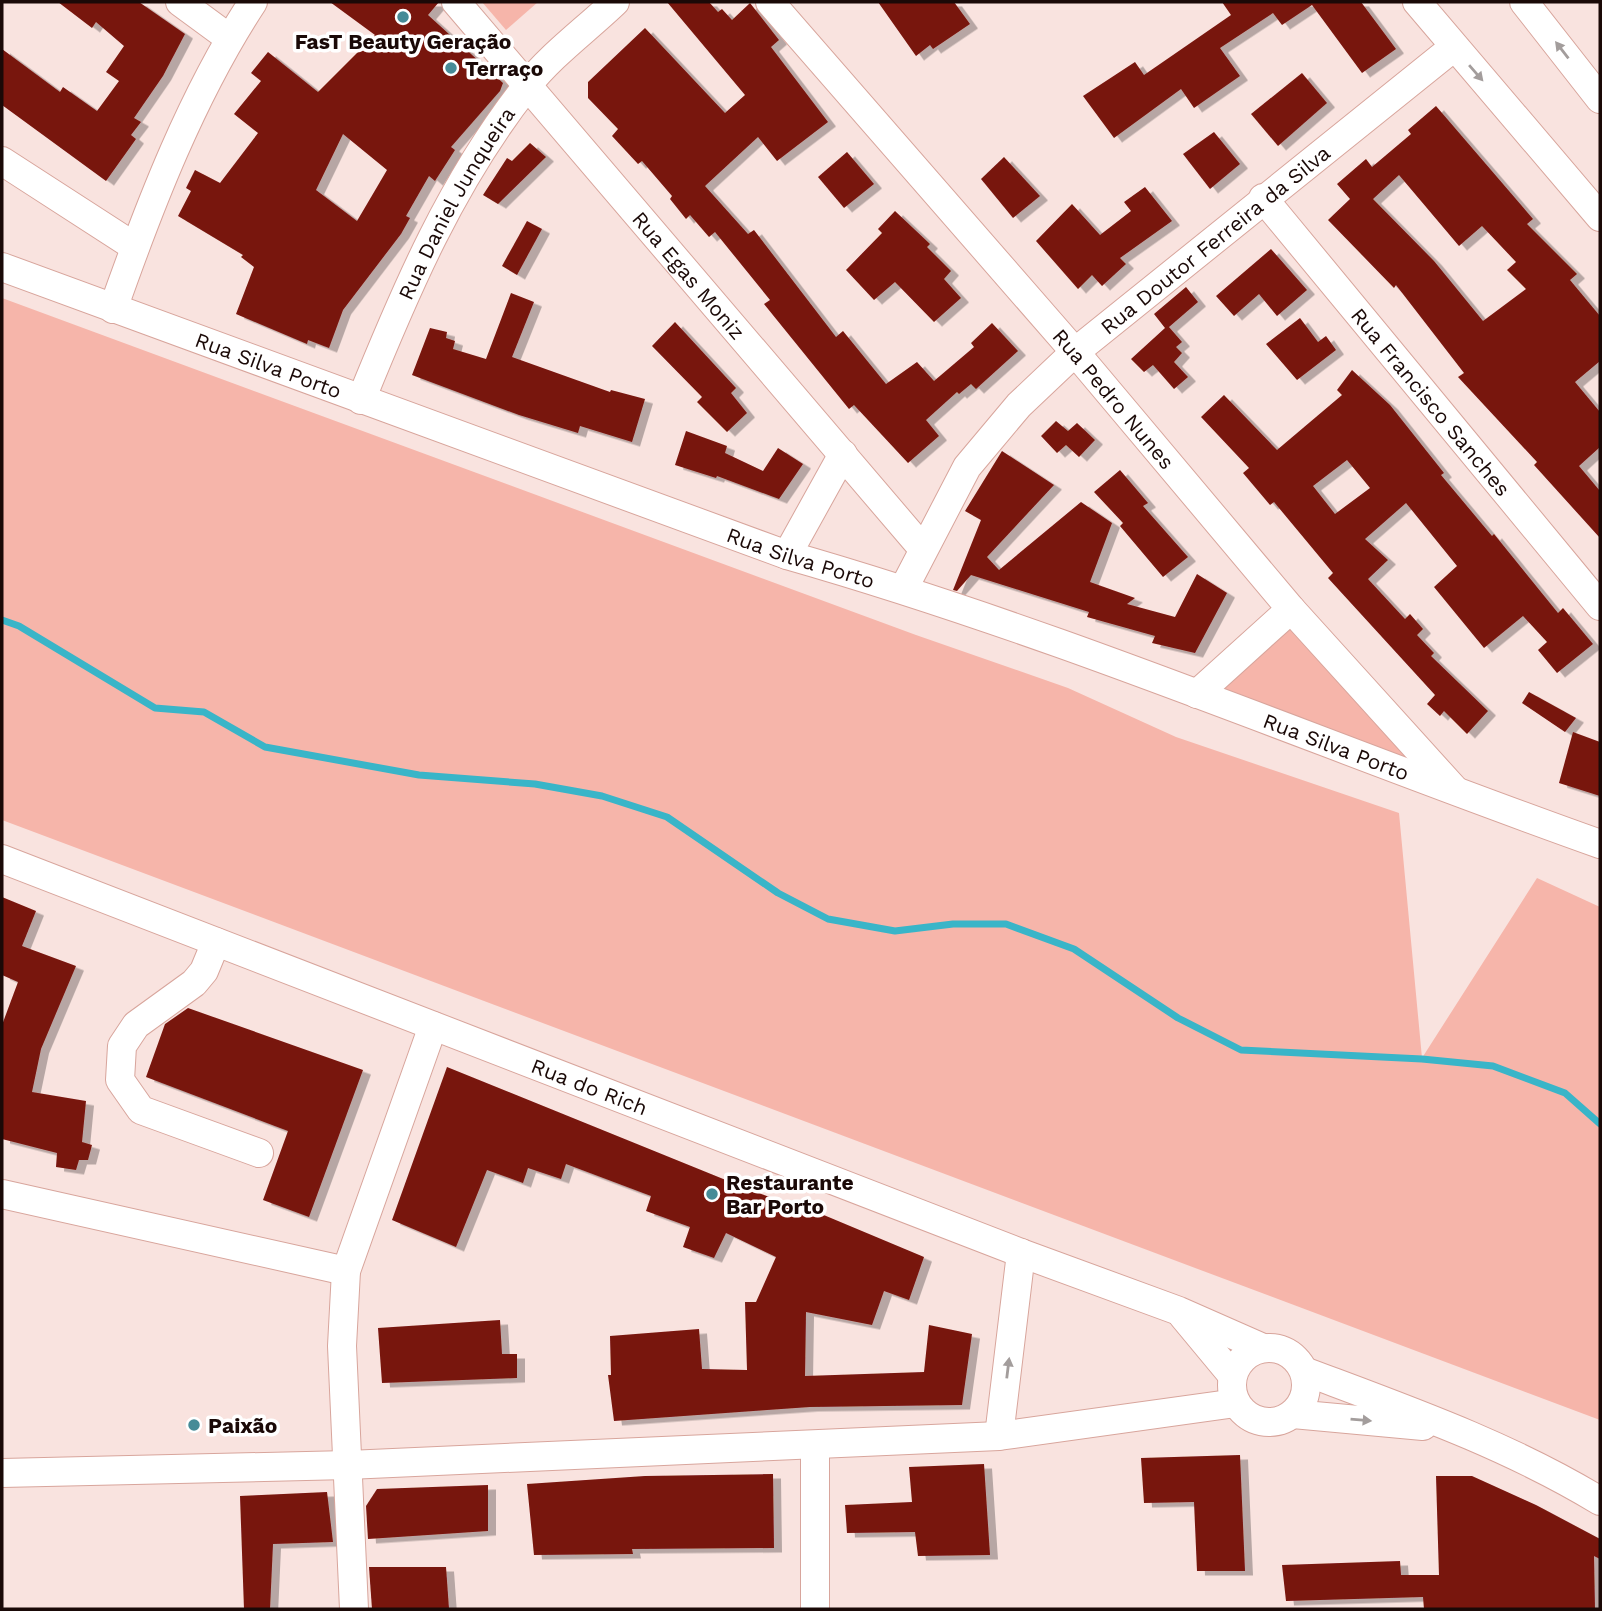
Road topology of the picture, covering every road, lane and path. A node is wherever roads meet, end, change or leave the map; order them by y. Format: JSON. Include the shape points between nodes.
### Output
{"nodes":[{"id":1,"x":180,"y":2,"type":"edge"},
{"id":2,"x":253,"y":2,"type":"edge"},
{"id":3,"x":456,"y":2,"type":"edge"},
{"id":4,"x":615,"y":2,"type":"edge"},
{"id":5,"x":770,"y":2,"type":"edge"},
{"id":6,"x":1417,"y":2,"type":"edge"},
{"id":7,"x":1524,"y":2,"type":"edge"},
{"id":8,"x":229,"y":38,"type":"junction"},
{"id":9,"x":1454,"y":47,"type":"junction"},
{"id":10,"x":528,"y":85,"type":"junction"},
{"id":11,"x":1600,"y":99,"type":"edge"},
{"id":12,"x":2,"y":161,"type":"edge"},
{"id":13,"x":1263,"y":198,"type":"junction"},
{"id":14,"x":1600,"y":217,"type":"edge"},
{"id":15,"x":135,"y":247,"type":"junction"},
{"id":16,"x":2,"y":267,"type":"edge"},
{"id":17,"x":113,"y":309,"type":"junction"},
{"id":18,"x":1075,"y":352,"type":"junction"},
{"id":19,"x":362,"y":400,"type":"junction"},
{"id":20,"x":843,"y":454,"type":"junction"},
{"id":21,"x":923,"y":549,"type":"junction"},
{"id":22,"x":787,"y":555,"type":"junction"},
{"id":23,"x":904,"y":589,"type":"junction"},
{"id":24,"x":1600,"y":606,"type":"edge"},
{"id":25,"x":1291,"y":609,"type":"junction"},
{"id":26,"x":1196,"y":694,"type":"junction"},
{"id":27,"x":1458,"y":793,"type":"junction"},
{"id":28,"x":1600,"y":844,"type":"edge"},
{"id":29,"x":2,"y":859,"type":"edge"},
{"id":30,"x":216,"y":942,"type":"junction"},
{"id":31,"x":433,"y":1026,"type":"junction"},
{"id":32,"x":259,"y":1153,"type":"dead end"},
{"id":33,"x":2,"y":1194,"type":"edge"},
{"id":34,"x":1021,"y":1253,"type":"junction"},
{"id":35,"x":346,"y":1271,"type":"junction"},
{"id":36,"x":1179,"y":1311,"type":"junction"},
{"id":37,"x":1263,"y":1348,"type":"junction"},
{"id":38,"x":1304,"y":1371,"type":"junction"},
{"id":39,"x":1232,"y":1375,"type":"junction"},
{"id":40,"x":1236,"y":1404,"type":"junction"},
{"id":41,"x":1293,"y":1414,"type":"junction"},
{"id":42,"x":1457,"y":1429,"type":"junction"},
{"id":43,"x":999,"y":1436,"type":"junction"},
{"id":44,"x":814,"y":1445,"type":"junction"},
{"id":45,"x":348,"y":1465,"type":"junction"},
{"id":46,"x":2,"y":1473,"type":"edge"},
{"id":47,"x":1600,"y":1501,"type":"edge"},
{"id":48,"x":354,"y":1609,"type":"edge"},
{"id":49,"x":815,"y":1609,"type":"edge"}],
"edges":[{"from":1,"to":8,"type":"street"},
{"from":2,"to":8,"type":"street"},
{"from":3,"to":10,"type":"street","name":"Rua Egas Moniz"},
{"from":4,"to":10,"type":"street","name":"Rua Daniel Junqueira"},
{"from":5,"to":18,"type":"street","name":"Rua Pedro Nunes"},
{"from":6,"to":9,"type":"street"},
{"from":11,"to":7,"type":"street","one_way":true},
{"from":8,"to":15,"type":"street","via":[[172,156]]},
{"from":9,"to":13,"type":"street","name":"Rua Doutor Ferreira da Silva"},
{"from":9,"to":14,"type":"street","one_way":true},
{"from":10,"to":19,"type":"street","name":"Rua Daniel Junqueira","via":[[450,202],[413,273]]},
{"from":10,"to":20,"type":"street","name":"Rua Egas Moniz"},
{"from":12,"to":15,"type":"street"},
{"from":13,"to":18,"type":"street","name":"Rua Doutor Ferreira da Silva"},
{"from":13,"to":24,"type":"street","name":"Rua Francisco Sanches"},
{"from":15,"to":17,"type":"street"},
{"from":16,"to":17,"type":"street","name":"Rua Silva Porto"},
{"from":17,"to":19,"type":"street","name":"Rua Silva Porto"},
{"from":18,"to":21,"type":"street","name":"Rua Doutor Ferreira da Silva","via":[[1019,405],[968,467]]},
{"from":18,"to":25,"type":"street","name":"Rua Pedro Nunes"},
{"from":19,"to":22,"type":"street","name":"Rua Silva Porto"},
{"from":20,"to":21,"type":"street","name":"Rua Egas Moniz"},
{"from":20,"to":22,"type":"street"},
{"from":21,"to":23,"type":"street","name":"Rua Doutor Ferreira da Silva"},
{"from":22,"to":23,"type":"street","name":"Rua Silva Porto"},
{"from":23,"to":26,"type":"street","name":"Rua Silva Porto"},
{"from":25,"to":26,"type":"street"},
{"from":25,"to":27,"type":"street","name":"Rua Pedro Nunes"},
{"from":26,"to":27,"type":"street","name":"Rua Silva Porto"},
{"from":27,"to":28,"type":"street","name":"Rua Silva Porto"},
{"from":29,"to":30,"type":"street","name":"Rua do Rich"},
{"from":30,"to":31,"type":"street","name":"Rua do Rich"},
{"from":30,"to":32,"type":"street","via":[[194,983],[136,1025],[122,1046],[120,1080],[141,1110]]},
{"from":31,"to":34,"type":"street","name":"Rua do Rich"},
{"from":31,"to":35,"type":"street"},
{"from":33,"to":35,"type":"street"},
{"from":34,"to":36,"type":"street","name":"Rua do Rich"},
{"from":43,"to":34,"type":"street","one_way":true},
{"from":35,"to":45,"type":"street","via":[[342,1346]]},
{"from":36,"to":37,"type":"street","name":"Rua do Rich"},
{"from":36,"to":39,"type":"street"},
{"from":37,"to":38,"type":"street","via":[[1288,1352]]},
{"from":37,"to":39,"type":"street","via":[[1238,1362]]},
{"from":38,"to":41,"type":"street","via":[[1305,1395]]},
{"from":38,"to":42,"type":"street"},
{"from":39,"to":40,"type":"street"},
{"from":40,"to":41,"type":"street","via":[[1258,1421],[1283,1420]]},
{"from":40,"to":43,"type":"street"},
{"from":41,"to":42,"type":"street","one_way":true},
{"from":42,"to":47,"type":"street"},
{"from":43,"to":44,"type":"street"},
{"from":44,"to":45,"type":"street"},
{"from":44,"to":49,"type":"street"},
{"from":45,"to":46,"type":"street"},
{"from":45,"to":48,"type":"street"}]}
